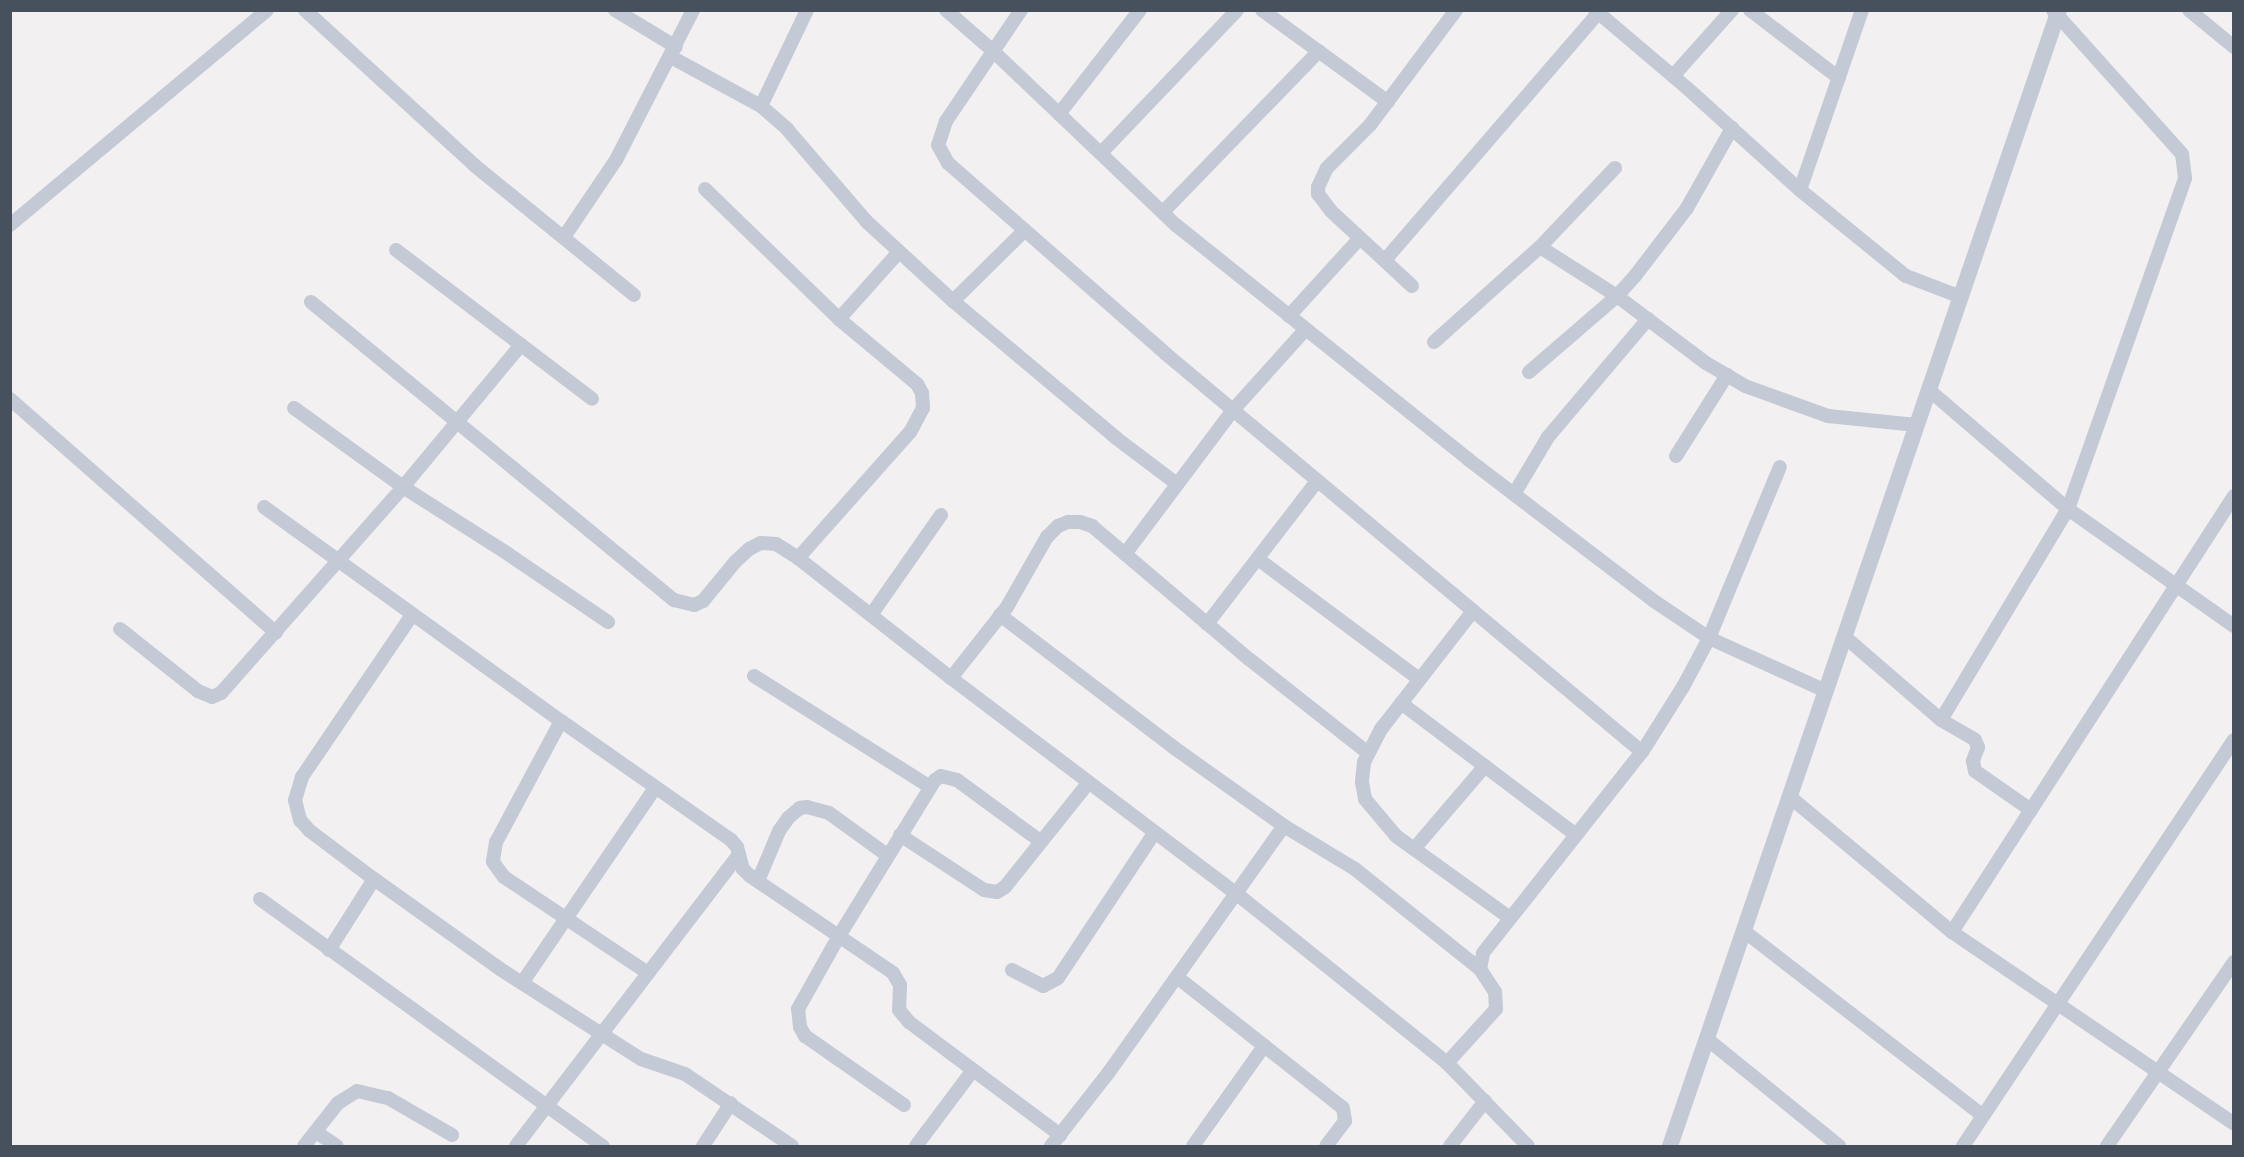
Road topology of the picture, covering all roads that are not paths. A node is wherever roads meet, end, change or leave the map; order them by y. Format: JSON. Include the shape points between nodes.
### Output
{"nodes":[{"id":1,"x":267,"y":10,"type":"edge"},
{"id":2,"x":305,"y":10,"type":"edge"},
{"id":3,"x":615,"y":10,"type":"edge"},
{"id":4,"x":693,"y":10,"type":"edge"},
{"id":5,"x":807,"y":10,"type":"edge"},
{"id":6,"x":946,"y":10,"type":"edge"},
{"id":7,"x":1021,"y":10,"type":"edge"},
{"id":8,"x":1140,"y":10,"type":"edge"},
{"id":9,"x":1237,"y":10,"type":"edge"},
{"id":10,"x":1262,"y":10,"type":"edge"},
{"id":11,"x":1456,"y":10,"type":"edge"},
{"id":12,"x":1732,"y":10,"type":"edge"},
{"id":13,"x":1750,"y":10,"type":"edge"},
{"id":14,"x":1862,"y":10,"type":"edge"},
{"id":15,"x":2189,"y":10,"type":"edge"},
{"id":16,"x":1596,"y":12,"type":"edge"},
{"id":17,"x":2057,"y":12,"type":"edge"},
{"id":18,"x":2234,"y":47,"type":"edge"},
{"id":19,"x":993,"y":51,"type":"junction"},
{"id":20,"x":1319,"y":51,"type":"junction"},
{"id":21,"x":674,"y":52,"type":"junction"},
{"id":22,"x":1673,"y":76,"type":"junction"},
{"id":23,"x":1839,"y":78,"type":"junction"},
{"id":24,"x":1388,"y":102,"type":"junction"},
{"id":25,"x":761,"y":106,"type":"junction"},
{"id":26,"x":1059,"y":114,"type":"junction"},
{"id":27,"x":1732,"y":128,"type":"junction"},
{"id":28,"x":1101,"y":153,"type":"junction"},
{"id":29,"x":1615,"y":168,"type":"dead end"},
{"id":30,"x":705,"y":189,"type":"dead end"},
{"id":31,"x":1800,"y":190,"type":"junction"},
{"id":32,"x":1162,"y":212,"type":"junction"},
{"id":33,"x":10,"y":225,"type":"edge"},
{"id":34,"x":1024,"y":230,"type":"junction"},
{"id":35,"x":564,"y":237,"type":"junction"},
{"id":36,"x":1360,"y":238,"type":"junction"},
{"id":37,"x":1540,"y":247,"type":"junction"},
{"id":38,"x":396,"y":250,"type":"dead end"},
{"id":39,"x":899,"y":252,"type":"junction"},
{"id":40,"x":1385,"y":260,"type":"junction"},
{"id":41,"x":1412,"y":286,"type":"dead end"},
{"id":42,"x":634,"y":295,"type":"dead end"},
{"id":43,"x":1617,"y":296,"type":"junction"},
{"id":44,"x":1961,"y":297,"type":"junction"},
{"id":45,"x":952,"y":301,"type":"junction"},
{"id":46,"x":311,"y":302,"type":"dead end"},
{"id":47,"x":1289,"y":316,"type":"junction"},
{"id":48,"x":838,"y":318,"type":"junction"},
{"id":49,"x":1648,"y":319,"type":"junction"},
{"id":50,"x":1305,"y":330,"type":"junction"},
{"id":51,"x":1434,"y":342,"type":"dead end"},
{"id":52,"x":521,"y":345,"type":"junction"},
{"id":53,"x":1529,"y":372,"type":"dead end"},
{"id":54,"x":1727,"y":375,"type":"junction"},
{"id":55,"x":1929,"y":390,"type":"junction"},
{"id":56,"x":10,"y":399,"type":"edge"},
{"id":57,"x":592,"y":399,"type":"dead end"},
{"id":58,"x":294,"y":408,"type":"dead end"},
{"id":59,"x":1233,"y":410,"type":"junction"},
{"id":60,"x":458,"y":423,"type":"junction"},
{"id":61,"x":1917,"y":425,"type":"junction"},
{"id":62,"x":1676,"y":456,"type":"dead end"},
{"id":63,"x":1780,"y":467,"type":"dead end"},
{"id":64,"x":1317,"y":481,"type":"junction"},
{"id":65,"x":1177,"y":484,"type":"junction"},
{"id":66,"x":403,"y":487,"type":"junction"},
{"id":67,"x":1514,"y":495,"type":"junction"},
{"id":68,"x":2234,"y":496,"type":"edge"},
{"id":69,"x":264,"y":507,"type":"dead end"},
{"id":70,"x":2068,"y":509,"type":"junction"},
{"id":71,"x":941,"y":515,"type":"dead end"},
{"id":72,"x":1125,"y":554,"type":"junction"},
{"id":73,"x":798,"y":558,"type":"junction"},
{"id":74,"x":1258,"y":559,"type":"junction"},
{"id":75,"x":338,"y":562,"type":"junction"},
{"id":76,"x":2175,"y":585,"type":"junction"},
{"id":77,"x":1473,"y":611,"type":"junction"},
{"id":78,"x":412,"y":615,"type":"junction"},
{"id":79,"x":871,"y":615,"type":"junction"},
{"id":80,"x":1000,"y":615,"type":"junction"},
{"id":81,"x":608,"y":622,"type":"dead end"},
{"id":82,"x":1207,"y":624,"type":"junction"},
{"id":83,"x":2234,"y":626,"type":"edge"},
{"id":84,"x":120,"y":629,"type":"dead end"},
{"id":85,"x":276,"y":633,"type":"junction"},
{"id":86,"x":1845,"y":637,"type":"junction"},
{"id":87,"x":1709,"y":638,"type":"junction"},
{"id":88,"x":754,"y":676,"type":"dead end"},
{"id":89,"x":951,"y":678,"type":"junction"},
{"id":90,"x":1419,"y":680,"type":"junction"},
{"id":91,"x":1826,"y":692,"type":"junction"},
{"id":92,"x":1401,"y":703,"type":"junction"},
{"id":93,"x":1941,"y":720,"type":"junction"},
{"id":94,"x":561,"y":721,"type":"junction"},
{"id":95,"x":2234,"y":740,"type":"edge"},
{"id":96,"x":1642,"y":752,"type":"junction"},
{"id":97,"x":1368,"y":753,"type":"junction"},
{"id":98,"x":1485,"y":766,"type":"junction"},
{"id":99,"x":1089,"y":782,"type":"junction"},
{"id":100,"x":929,"y":786,"type":"junction"},
{"id":101,"x":655,"y":788,"type":"junction"},
{"id":102,"x":1790,"y":797,"type":"junction"},
{"id":103,"x":2031,"y":810,"type":"junction"},
{"id":104,"x":1284,"y":826,"type":"junction"},
{"id":105,"x":1155,"y":832,"type":"junction"},
{"id":106,"x":900,"y":835,"type":"junction"},
{"id":107,"x":1576,"y":835,"type":"junction"},
{"id":108,"x":1040,"y":841,"type":"junction"},
{"id":109,"x":1414,"y":849,"type":"junction"},
{"id":110,"x":739,"y":854,"type":"junction"},
{"id":111,"x":887,"y":855,"type":"junction"},
{"id":112,"x":374,"y":879,"type":"junction"},
{"id":113,"x":758,"y":881,"type":"junction"},
{"id":114,"x":1237,"y":894,"type":"junction"},
{"id":115,"x":260,"y":899,"type":"dead end"},
{"id":116,"x":565,"y":918,"type":"junction"},
{"id":117,"x":1510,"y":918,"type":"junction"},
{"id":118,"x":1744,"y":931,"type":"junction"},
{"id":119,"x":1952,"y":932,"type":"junction"},
{"id":120,"x":838,"y":936,"type":"junction"},
{"id":121,"x":330,"y":950,"type":"junction"},
{"id":122,"x":2234,"y":962,"type":"edge"},
{"id":123,"x":1480,"y":969,"type":"junction"},
{"id":124,"x":1012,"y":970,"type":"dead end"},
{"id":125,"x":648,"y":973,"type":"junction"},
{"id":126,"x":1178,"y":977,"type":"junction"},
{"id":127,"x":522,"y":983,"type":"junction"},
{"id":128,"x":2058,"y":1004,"type":"junction"},
{"id":129,"x":601,"y":1034,"type":"junction"},
{"id":130,"x":1707,"y":1039,"type":"junction"},
{"id":131,"x":1264,"y":1046,"type":"junction"},
{"id":132,"x":1447,"y":1063,"type":"junction"},
{"id":133,"x":973,"y":1070,"type":"junction"},
{"id":134,"x":2158,"y":1073,"type":"junction"},
{"id":135,"x":1485,"y":1101,"type":"junction"},
{"id":136,"x":731,"y":1103,"type":"junction"},
{"id":137,"x":904,"y":1105,"type":"dead end"},
{"id":138,"x":545,"y":1107,"type":"junction"},
{"id":139,"x":1983,"y":1116,"type":"junction"},
{"id":140,"x":2234,"y":1124,"type":"edge"},
{"id":141,"x":316,"y":1132,"type":"junction"},
{"id":142,"x":452,"y":1135,"type":"dead end"},
{"id":143,"x":1060,"y":1135,"type":"junction"},
{"id":144,"x":304,"y":1146,"type":"edge"},
{"id":145,"x":337,"y":1146,"type":"edge"},
{"id":146,"x":516,"y":1146,"type":"edge"},
{"id":147,"x":603,"y":1146,"type":"edge"},
{"id":148,"x":703,"y":1146,"type":"edge"},
{"id":149,"x":792,"y":1146,"type":"edge"},
{"id":150,"x":916,"y":1146,"type":"edge"},
{"id":151,"x":1051,"y":1146,"type":"edge"},
{"id":152,"x":1193,"y":1146,"type":"edge"},
{"id":153,"x":1326,"y":1146,"type":"edge"},
{"id":154,"x":1450,"y":1146,"type":"edge"},
{"id":155,"x":1528,"y":1146,"type":"edge"},
{"id":156,"x":1670,"y":1146,"type":"edge"},
{"id":157,"x":1839,"y":1146,"type":"edge"},
{"id":158,"x":1963,"y":1146,"type":"edge"},
{"id":159,"x":2107,"y":1146,"type":"edge"}],
"edges":[{"from":1,"to":33,"type":"street"},
{"from":2,"to":35,"type":"street","via":[[474,165]]},
{"from":3,"to":21,"type":"street"},
{"from":4,"to":21,"type":"street"},
{"from":5,"to":25,"type":"street"},
{"from":6,"to":19,"type":"street"},
{"from":7,"to":19,"type":"street"},
{"from":8,"to":26,"type":"street"},
{"from":9,"to":28,"type":"street"},
{"from":10,"to":20,"type":"street"},
{"from":11,"to":24,"type":"street"},
{"from":12,"to":22,"type":"street"},
{"from":13,"to":23,"type":"street"},
{"from":14,"to":23,"type":"street"},
{"from":15,"to":18,"type":"street"},
{"from":16,"to":22,"type":"street"},
{"from":16,"to":40,"type":"street"},
{"from":17,"to":44,"type":"street"},
{"from":17,"to":70,"type":"street","via":[[2181,154],[2186,178]]},
{"from":19,"to":26,"type":"street"},
{"from":19,"to":34,"type":"street","via":[[946,121],[938,145],[948,163]]},
{"from":20,"to":24,"type":"street"},
{"from":20,"to":32,"type":"street"},
{"from":21,"to":25,"type":"street"},
{"from":21,"to":35,"type":"street","via":[[616,160]]},
{"from":22,"to":27,"type":"street"},
{"from":23,"to":31,"type":"street"},
{"from":24,"to":36,"type":"street","via":[[1327,168],[1318,187],[1322,200]]},
{"from":25,"to":39,"type":"street","via":[[787,129],[867,222]]},
{"from":26,"to":28,"type":"street"},
{"from":27,"to":31,"type":"street"},
{"from":27,"to":43,"type":"street","via":[[1687,208]]},
{"from":28,"to":32,"type":"street"},
{"from":29,"to":37,"type":"street"},
{"from":30,"to":48,"type":"street"},
{"from":31,"to":44,"type":"street","via":[[1906,276]]},
{"from":32,"to":47,"type":"street"},
{"from":34,"to":45,"type":"street"},
{"from":34,"to":59,"type":"street"},
{"from":35,"to":42,"type":"street"},
{"from":36,"to":40,"type":"street"},
{"from":36,"to":47,"type":"street"},
{"from":37,"to":43,"type":"street"},
{"from":37,"to":51,"type":"street"},
{"from":38,"to":52,"type":"street"},
{"from":39,"to":45,"type":"street"},
{"from":39,"to":48,"type":"street"},
{"from":40,"to":41,"type":"street"},
{"from":43,"to":49,"type":"street"},
{"from":43,"to":53,"type":"street"},
{"from":44,"to":55,"type":"street"},
{"from":45,"to":65,"type":"street"},
{"from":46,"to":60,"type":"street"},
{"from":47,"to":50,"type":"street"},
{"from":48,"to":73,"type":"street","via":[[917,384],[923,408],[910,432]]},
{"from":49,"to":54,"type":"street"},
{"from":49,"to":67,"type":"street","via":[[1548,437]]},
{"from":50,"to":59,"type":"street"},
{"from":50,"to":67,"type":"street"},
{"from":52,"to":57,"type":"street"},
{"from":52,"to":60,"type":"street"},
{"from":54,"to":61,"type":"street","via":[[1768,396],[1828,416]]},
{"from":54,"to":62,"type":"street"},
{"from":55,"to":61,"type":"street"},
{"from":55,"to":70,"type":"street"},
{"from":56,"to":85,"type":"street"},
{"from":58,"to":66,"type":"street"},
{"from":59,"to":64,"type":"street"},
{"from":59,"to":65,"type":"street"},
{"from":60,"to":66,"type":"street"},
{"from":60,"to":73,"type":"street","via":[[664,592],[685,604],[703,601],[735,562],[761,543],[776,544]]},
{"from":61,"to":86,"type":"street"},
{"from":63,"to":87,"type":"street"},
{"from":64,"to":74,"type":"street"},
{"from":64,"to":77,"type":"street"},
{"from":65,"to":72,"type":"street"},
{"from":66,"to":75,"type":"street"},
{"from":66,"to":81,"type":"street"},
{"from":67,"to":87,"type":"street"},
{"from":68,"to":76,"type":"street"},
{"from":69,"to":75,"type":"street"},
{"from":70,"to":76,"type":"street"},
{"from":70,"to":93,"type":"street"},
{"from":71,"to":79,"type":"street"},
{"from":72,"to":80,"type":"street","via":[[1092,526],[1068,522],[1058,526],[1047,537]]},
{"from":72,"to":82,"type":"street"},
{"from":73,"to":79,"type":"street"},
{"from":74,"to":82,"type":"street"},
{"from":74,"to":90,"type":"street"},
{"from":75,"to":78,"type":"street"},
{"from":75,"to":85,"type":"street"},
{"from":76,"to":83,"type":"street"},
{"from":76,"to":103,"type":"street"},
{"from":77,"to":90,"type":"street"},
{"from":77,"to":96,"type":"street"},
{"from":78,"to":94,"type":"street"},
{"from":78,"to":112,"type":"street","via":[[302,777],[295,800],[300,820],[310,831]]},
{"from":79,"to":89,"type":"street"},
{"from":80,"to":89,"type":"street"},
{"from":80,"to":104,"type":"street"},
{"from":82,"to":97,"type":"street"},
{"from":84,"to":85,"type":"street","via":[[198,691],[212,697],[221,693]]},
{"from":86,"to":91,"type":"street"},
{"from":86,"to":93,"type":"street"},
{"from":87,"to":91,"type":"street"},
{"from":87,"to":96,"type":"street"},
{"from":88,"to":100,"type":"street"},
{"from":89,"to":99,"type":"street"},
{"from":90,"to":92,"type":"street"},
{"from":91,"to":102,"type":"street"},
{"from":92,"to":97,"type":"street"},
{"from":92,"to":98,"type":"street"},
{"from":93,"to":103,"type":"street","via":[[1975,740],[1978,747],[1973,765],[1978,776]]},
{"from":94,"to":101,"type":"street"},
{"from":94,"to":116,"type":"street","via":[[496,842],[493,862],[504,878]]},
{"from":95,"to":128,"type":"street"},
{"from":96,"to":107,"type":"street"},
{"from":97,"to":109,"type":"street","via":[[1362,782],[1365,799],[1396,836]]},
{"from":98,"to":107,"type":"street"},
{"from":98,"to":109,"type":"street"},
{"from":99,"to":105,"type":"street"},
{"from":99,"to":108,"type":"street"},
{"from":100,"to":106,"type":"street"},
{"from":100,"to":108,"type":"street","via":[[941,776],[957,780]]},
{"from":101,"to":110,"type":"street","via":[[731,840]]},
{"from":101,"to":116,"type":"street"},
{"from":102,"to":118,"type":"street"},
{"from":102,"to":119,"type":"street"},
{"from":103,"to":119,"type":"street"},
{"from":104,"to":114,"type":"street"},
{"from":104,"to":123,"type":"street","via":[[1355,869]]},
{"from":105,"to":114,"type":"street"},
{"from":105,"to":124,"type":"street","via":[[1058,978],[1043,986]]},
{"from":106,"to":108,"type":"street","via":[[992,893],[1005,887]]},
{"from":106,"to":111,"type":"street"},
{"from":107,"to":117,"type":"street"},
{"from":109,"to":117,"type":"street"},
{"from":110,"to":113,"type":"street","via":[[743,869]]},
{"from":110,"to":125,"type":"street"},
{"from":111,"to":113,"type":"street","via":[[828,813],[800,808],[779,831]]},
{"from":111,"to":120,"type":"street"},
{"from":112,"to":121,"type":"street"},
{"from":112,"to":127,"type":"street"},
{"from":113,"to":120,"type":"street"},
{"from":114,"to":126,"type":"street"},
{"from":114,"to":132,"type":"street"},
{"from":115,"to":121,"type":"street"},
{"from":116,"to":125,"type":"street"},
{"from":116,"to":127,"type":"street"},
{"from":117,"to":123,"type":"street","via":[[1484,953]]},
{"from":118,"to":130,"type":"street"},
{"from":118,"to":139,"type":"street"},
{"from":119,"to":128,"type":"street"},
{"from":120,"to":133,"type":"street","via":[[893,973],[900,985],[898,1004],[903,1016]]},
{"from":120,"to":137,"type":"street","via":[[798,1009],[800,1027],[805,1036]]},
{"from":121,"to":138,"type":"street"},
{"from":122,"to":134,"type":"street"},
{"from":123,"to":132,"type":"street","via":[[1495,992],[1496,1009]]},
{"from":125,"to":129,"type":"street"},
{"from":126,"to":131,"type":"street"},
{"from":126,"to":143,"type":"street"},
{"from":127,"to":129,"type":"street"},
{"from":128,"to":134,"type":"street"},
{"from":128,"to":139,"type":"street"},
{"from":129,"to":136,"type":"street","via":[[652,1064],[685,1074]]},
{"from":129,"to":138,"type":"street"},
{"from":130,"to":156,"type":"street"},
{"from":130,"to":157,"type":"street"},
{"from":131,"to":152,"type":"street"},
{"from":131,"to":153,"type":"street","via":[[1343,1108],[1345,1121]]},
{"from":132,"to":135,"type":"street"},
{"from":133,"to":143,"type":"street"},
{"from":133,"to":150,"type":"street"},
{"from":134,"to":140,"type":"street"},
{"from":134,"to":159,"type":"street"},
{"from":135,"to":154,"type":"street"},
{"from":135,"to":155,"type":"street"},
{"from":136,"to":148,"type":"street"},
{"from":136,"to":149,"type":"street"},
{"from":138,"to":146,"type":"street"},
{"from":138,"to":147,"type":"street"},
{"from":139,"to":158,"type":"street"},
{"from":141,"to":142,"type":"street","via":[[338,1103],[357,1091],[388,1098]]},
{"from":141,"to":144,"type":"street"},
{"from":141,"to":145,"type":"street"},
{"from":143,"to":151,"type":"street"}]}
